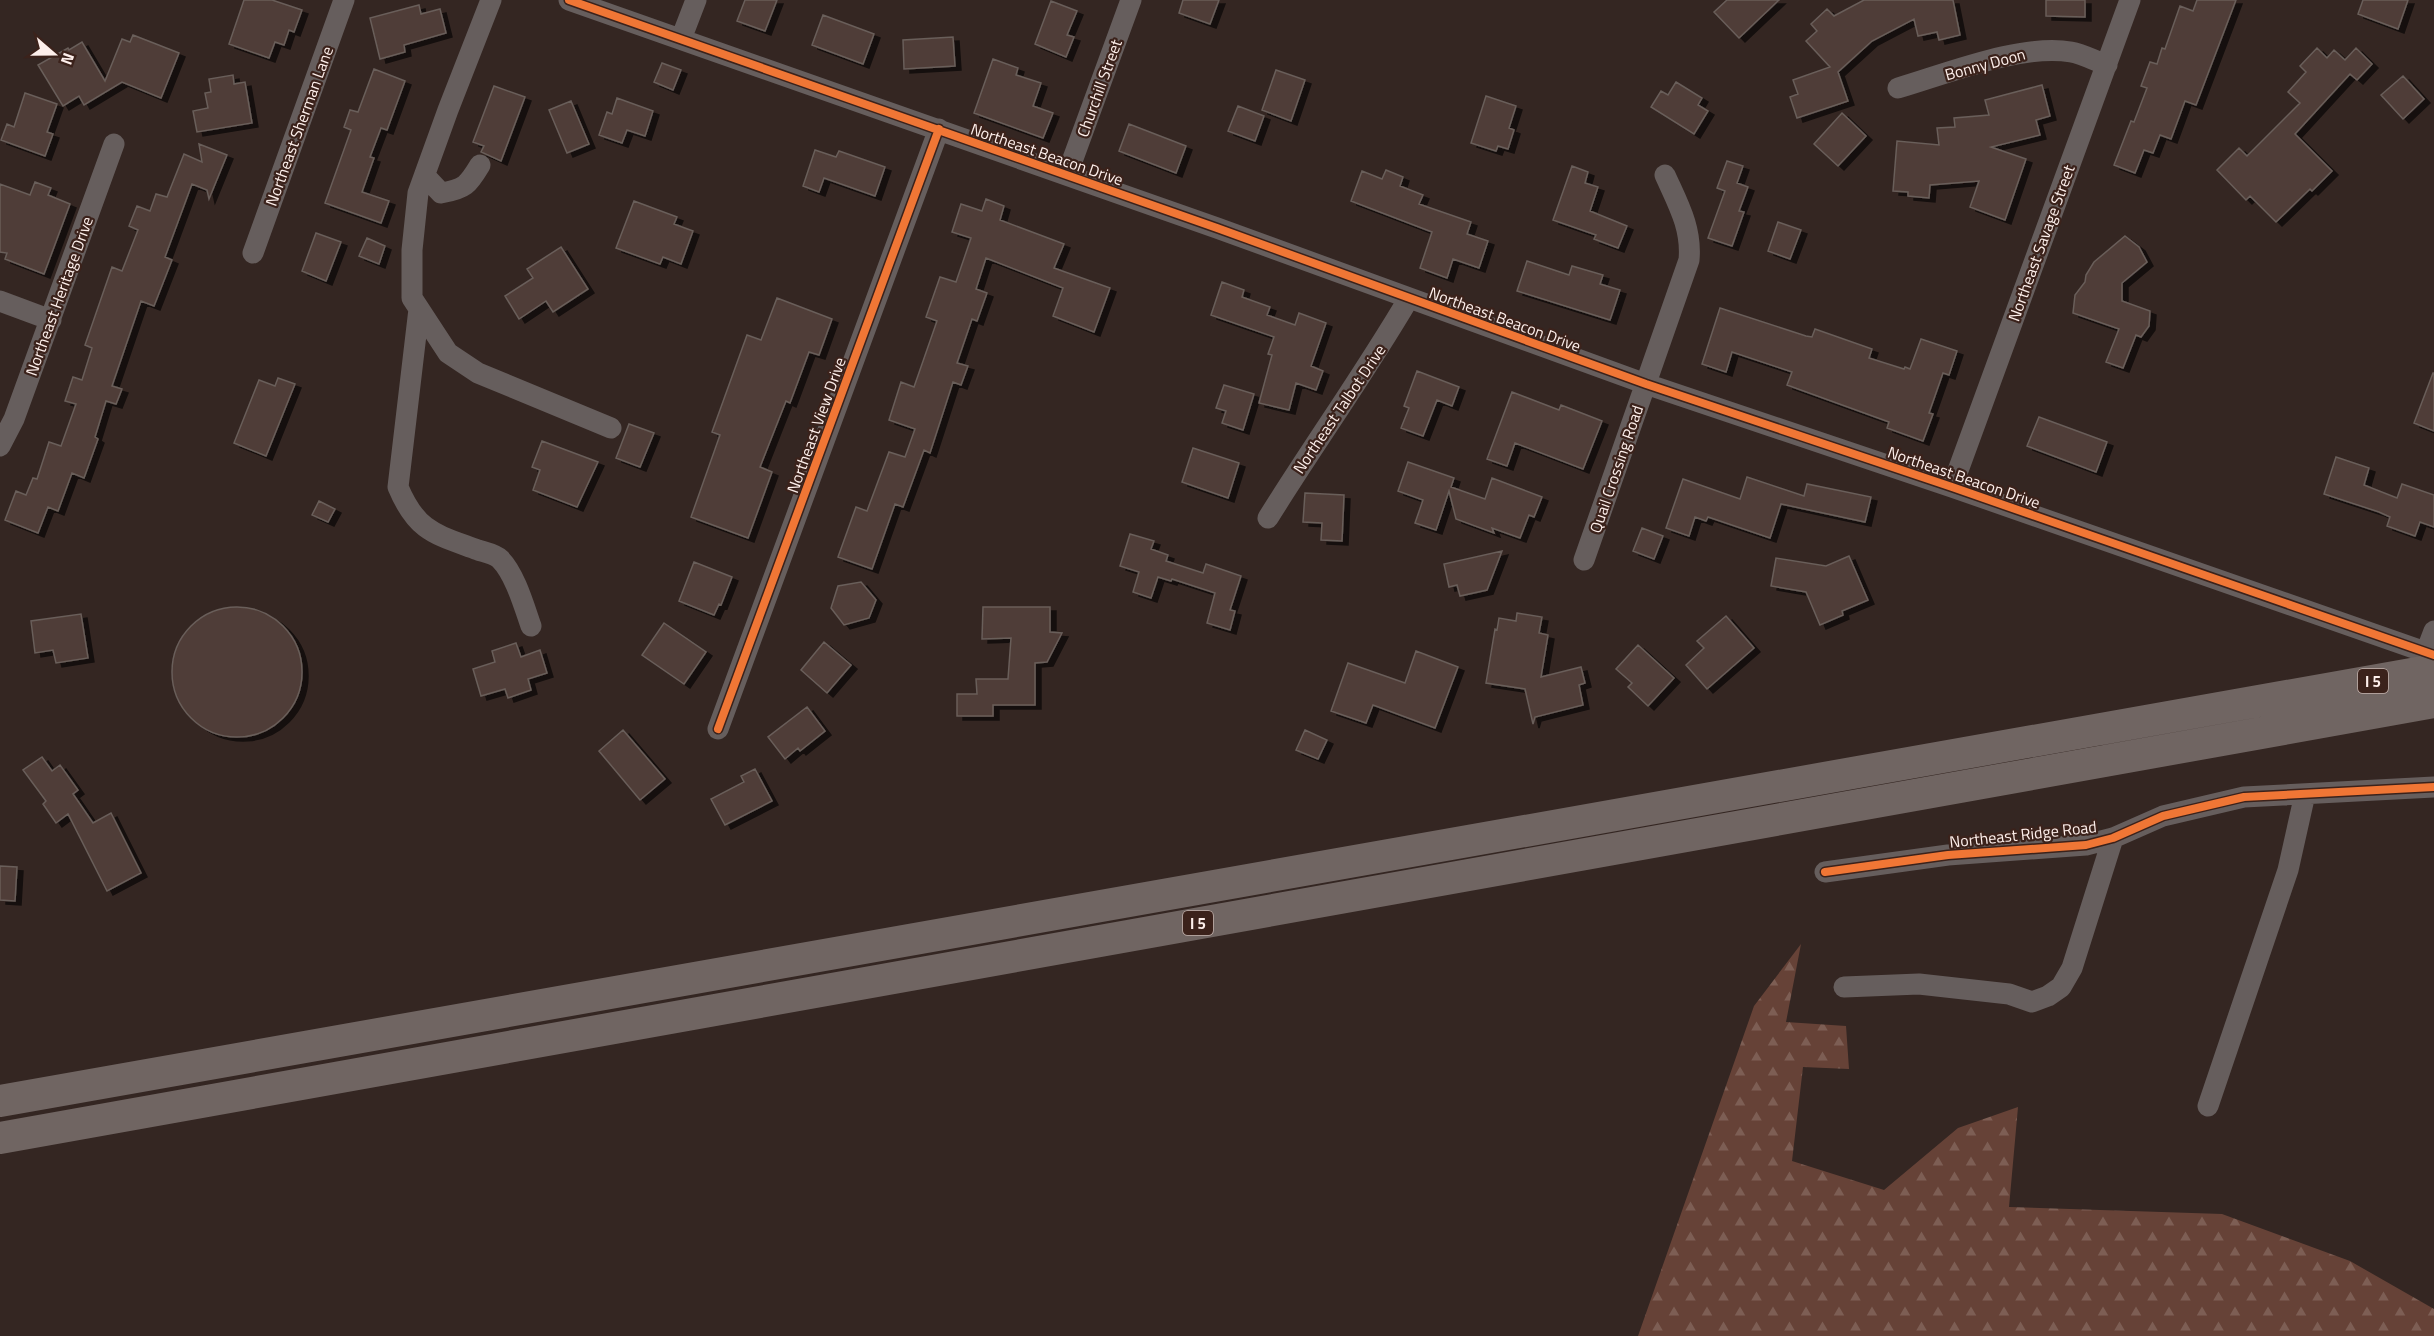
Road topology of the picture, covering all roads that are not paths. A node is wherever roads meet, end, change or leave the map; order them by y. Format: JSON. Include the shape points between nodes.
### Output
{"nodes":[{"id":1,"x":344,"y":0,"type":"edge"},
{"id":2,"x":491,"y":0,"type":"edge"},
{"id":3,"x":569,"y":0,"type":"edge"},
{"id":4,"x":696,"y":0,"type":"edge"},
{"id":5,"x":1131,"y":0,"type":"edge"},
{"id":6,"x":2130,"y":0,"type":"edge"},
{"id":7,"x":681,"y":39,"type":"junction"},
{"id":8,"x":2107,"y":65,"type":"junction"},
{"id":9,"x":1898,"y":88,"type":"dead end"},
{"id":10,"x":939,"y":129,"type":"junction"},
{"id":11,"x":114,"y":144,"type":"dead end"},
{"id":12,"x":480,"y":165,"type":"dead end"},
{"id":13,"x":1067,"y":175,"type":"junction"},
{"id":14,"x":1665,"y":175,"type":"dead end"},
{"id":15,"x":425,"y":176,"type":"junction"},
{"id":16,"x":253,"y":253,"type":"dead end"},
{"id":17,"x":1409,"y":298,"type":"junction"},
{"id":18,"x":0,"y":301,"type":"edge"},
{"id":19,"x":419,"y":309,"type":"junction"},
{"id":20,"x":51,"y":320,"type":"junction"},
{"id":21,"x":1646,"y":384,"type":"junction"},
{"id":22,"x":611,"y":428,"type":"dead end"},
{"id":23,"x":0,"y":446,"type":"edge"},
{"id":24,"x":1952,"y":487,"type":"junction"},
{"id":25,"x":1268,"y":518,"type":"dead end"},
{"id":26,"x":1584,"y":560,"type":"dead end"},
{"id":27,"x":531,"y":626,"type":"dead end"},
{"id":28,"x":2434,"y":631,"type":"edge"},
{"id":29,"x":2432,"y":659,"type":"edge"},
{"id":30,"x":2434,"y":702,"type":"edge"},
{"id":31,"x":718,"y":729,"type":"dead end"},
{"id":32,"x":2434,"y":787,"type":"edge"},
{"id":33,"x":2305,"y":794,"type":"junction"},
{"id":34,"x":2114,"y":837,"type":"junction"},
{"id":35,"x":1825,"y":872,"type":"dead end"},
{"id":36,"x":1844,"y":987,"type":"dead end"},
{"id":37,"x":0,"y":1101,"type":"edge"},
{"id":38,"x":2208,"y":1106,"type":"dead end"},
{"id":39,"x":0,"y":1138,"type":"edge"}],
"edges":[{"from":1,"to":16,"type":"street","name":"Northeast Sherman Lane"},
{"from":2,"to":15,"type":"street"},
{"from":3,"to":7,"type":"street","name":"Northeast Beacon Drive"},
{"from":4,"to":7,"type":"street"},
{"from":5,"to":13,"type":"street","name":"Churchill Street"},
{"from":6,"to":8,"type":"street","name":"Northeast Savage Street"},
{"from":7,"to":10,"type":"street","name":"Northeast Beacon Drive"},
{"from":8,"to":9,"type":"street","name":"Bonny Doon","via":[[2073,52],[2024,52]]},
{"from":8,"to":24,"type":"street","name":"Northeast Savage Street"},
{"from":10,"to":13,"type":"street","name":"Northeast Beacon Drive"},
{"from":10,"to":31,"type":"street","name":"Northeast View Drive"},
{"from":11,"to":20,"type":"street","name":"Northeast Heritage Drive"},
{"from":12,"to":15,"type":"street","via":[[470,183],[458,190],[441,193]]},
{"from":13,"to":17,"type":"street","name":"Northeast Beacon Drive"},
{"from":14,"to":21,"type":"street","name":"Quail Crossing Road","via":[[1687,225],[1689,260]]},
{"from":15,"to":19,"type":"street","via":[[418,193],[412,250],[412,298]]},
{"from":17,"to":21,"type":"street","name":"Northeast Beacon Drive"},
{"from":17,"to":25,"type":"street","name":"Northeast Talbot Drive","via":[[1380,349]]},
{"from":18,"to":20,"type":"street"},
{"from":19,"to":22,"type":"street","via":[[448,352],[478,374]]},
{"from":19,"to":27,"type":"street","via":[[398,487],[408,510],[421,525],[499,557]]},
{"from":20,"to":23,"type":"street","name":"Northeast Heritage Drive"},
{"from":21,"to":24,"type":"street","name":"Northeast Beacon Drive"},
{"from":21,"to":26,"type":"street","name":"Quail Crossing Road"},
{"from":24,"to":29,"type":"street","name":"Northeast Beacon Drive"},
{"from":28,"to":29,"type":"street"},
{"from":29,"to":37,"type":"highway","number":"I 5","via":[[2311,692]]},
{"from":30,"to":39,"type":"highway","number":"I 5"},
{"from":32,"to":33,"type":"street","name":"Northeast Ridge Road"},
{"from":33,"to":34,"type":"street","name":"Northeast Ridge Road","via":[[2244,797],[2194,808],[2163,816]]},
{"from":33,"to":38,"type":"street","via":[[2288,870]]},
{"from":34,"to":35,"type":"street","name":"Northeast Ridge Road","via":[[2086,845],[1948,855]]},
{"from":34,"to":36,"type":"street","via":[[2072,968],[2061,987],[2048,996],[2032,1002],[2009,994],[1919,984]]}]}
